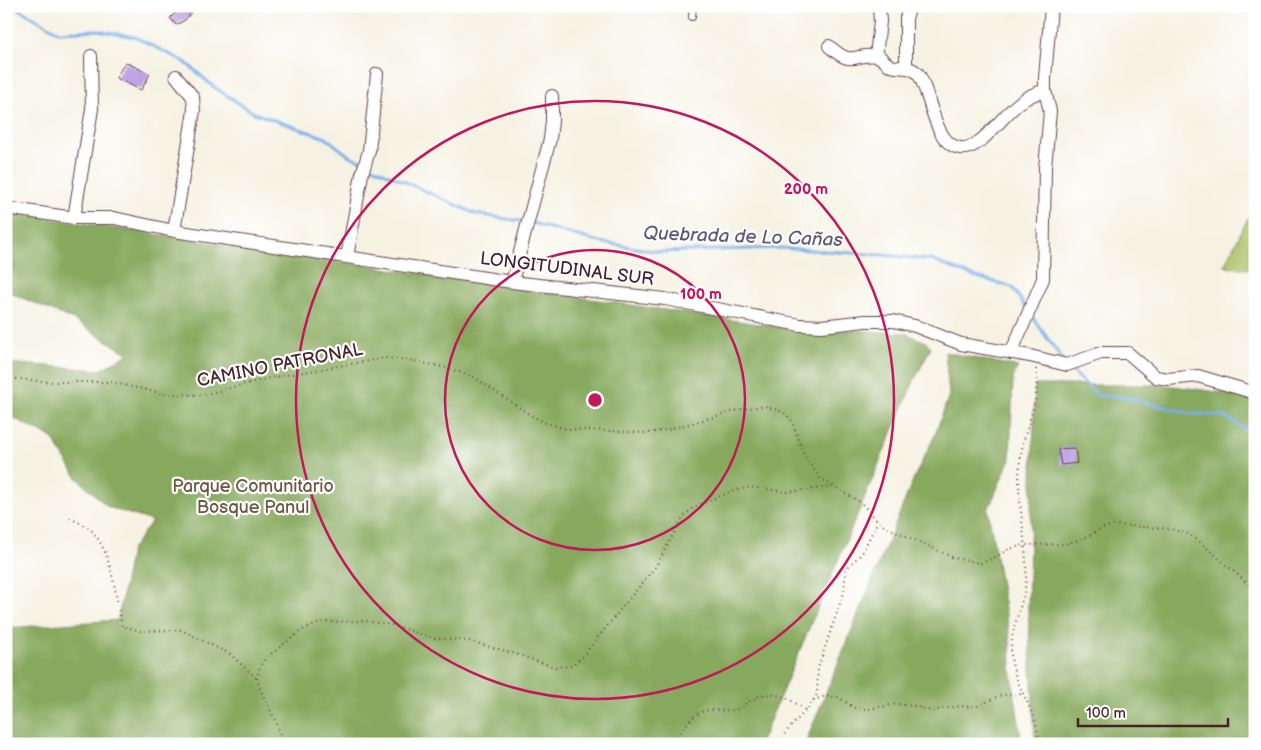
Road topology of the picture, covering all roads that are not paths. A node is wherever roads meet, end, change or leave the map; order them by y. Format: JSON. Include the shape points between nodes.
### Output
{"nodes":[{"id":1,"x":694,"y":6,"type":"edge"},
{"id":2,"x":879,"y":6,"type":"edge"},
{"id":3,"x":910,"y":6,"type":"edge"},
{"id":4,"x":1051,"y":6,"type":"edge"},
{"id":5,"x":692,"y":16,"type":"dead end"},
{"id":6,"x":829,"y":46,"type":"dead end"},
{"id":7,"x":91,"y":56,"type":"dead end"},
{"id":8,"x":876,"y":56,"type":"junction"},
{"id":9,"x":906,"y":67,"type":"junction"},
{"id":10,"x":377,"y":74,"type":"dead end"},
{"id":11,"x":176,"y":76,"type":"dead end"},
{"id":12,"x":1045,"y":91,"type":"junction"},
{"id":13,"x":552,"y":96,"type":"dead end"},
{"id":14,"x":6,"y":208,"type":"edge"},
{"id":15,"x":74,"y":218,"type":"junction"},
{"id":16,"x":174,"y":231,"type":"junction"},
{"id":17,"x":347,"y":257,"type":"junction"},
{"id":18,"x":512,"y":282,"type":"junction"},
{"id":19,"x":1011,"y":353,"type":"junction"},
{"id":20,"x":1255,"y":393,"type":"edge"}],
"edges":[{"from":1,"to":5,"type":"lane"},
{"from":2,"to":8,"type":"street"},
{"from":3,"to":9,"type":"street","via":[[906,18]]},
{"from":4,"to":12,"type":"street"},
{"from":6,"to":8,"type":"street","via":[[841,57],[849,59]]},
{"from":7,"to":15,"type":"street","via":[[92,109]]},
{"from":8,"to":9,"type":"street","via":[[890,65]]},
{"from":9,"to":12,"type":"street","via":[[918,73],[947,143],[964,149],[980,143],[1031,94]]},
{"from":10,"to":17,"type":"street","via":[[369,151]]},
{"from":11,"to":16,"type":"street","via":[[193,97],[194,111]]},
{"from":12,"to":19,"type":"street","via":[[1050,110],[1042,279]]},
{"from":13,"to":18,"type":"street","via":[[550,139]]},
{"from":14,"to":15,"type":"street","name":"LONGITUDINAL SUR"},
{"from":15,"to":16,"type":"street","name":"LONGITUDINAL SUR","via":[[114,218]]},
{"from":16,"to":17,"type":"street","name":"LONGITUDINAL SUR"},
{"from":17,"to":18,"type":"street","name":"LONGITUDINAL SUR"},
{"from":18,"to":19,"type":"street","name":"LONGITUDINAL SUR","via":[[665,298],[800,325],[893,321],[961,344]]},
{"from":19,"to":20,"type":"street","name":"LONGITUDINAL SUR","via":[[1068,365],[1100,353],[1128,353],[1156,377],[1198,376]]}]}
